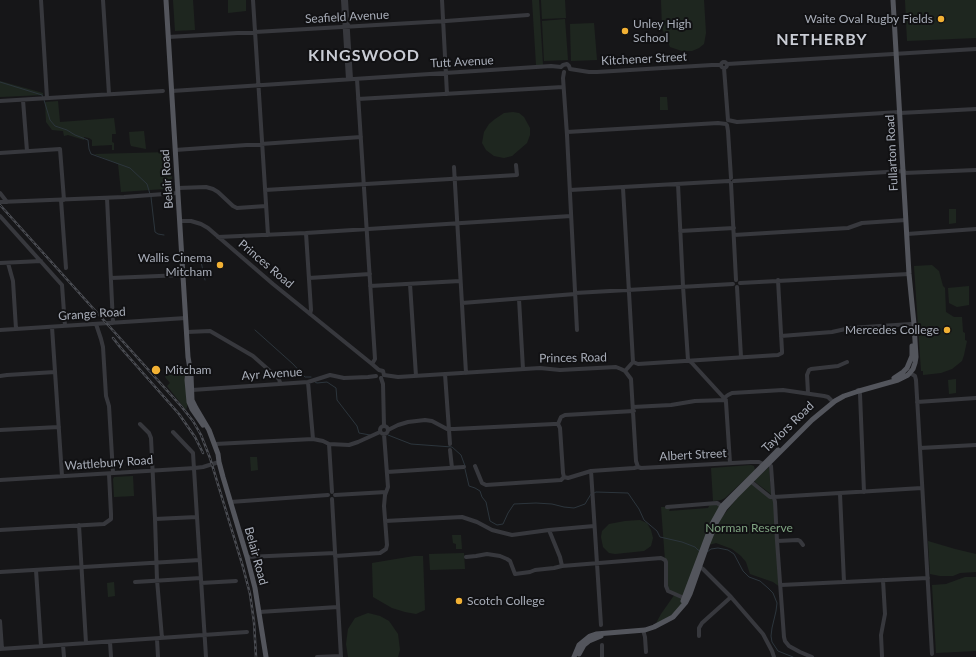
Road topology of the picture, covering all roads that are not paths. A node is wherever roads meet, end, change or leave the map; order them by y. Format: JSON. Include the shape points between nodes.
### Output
{"nodes":[{"id":1,"x":41,"y":0,"type":"edge"},
{"id":2,"x":103,"y":0,"type":"edge"},
{"id":3,"x":166,"y":0,"type":"edge"},
{"id":4,"x":253,"y":0,"type":"edge"},
{"id":5,"x":343,"y":0,"type":"edge"},
{"id":6,"x":346,"y":0,"type":"edge"},
{"id":7,"x":442,"y":0,"type":"edge"},
{"id":8,"x":893,"y":0,"type":"edge"},
{"id":9,"x":346,"y":10,"type":"junction"},
{"id":10,"x":528,"y":15,"type":"dead end"},
{"id":11,"x":444,"y":21,"type":"junction"},
{"id":12,"x":346,"y":27,"type":"junction"},
{"id":13,"x":255,"y":32,"type":"junction"},
{"id":14,"x":168,"y":37,"type":"junction"},
{"id":15,"x":976,"y":49,"type":"edge"},
{"id":16,"x":896,"y":54,"type":"junction"},
{"id":17,"x":724,"y":66,"type":"junction"},
{"id":18,"x":561,"y":68,"type":"junction"},
{"id":19,"x":570,"y":69,"type":"junction"},
{"id":20,"x":564,"y":72,"type":"junction"},
{"id":21,"x":447,"y":73,"type":"junction"},
{"id":22,"x":350,"y":79,"type":"junction"},
{"id":23,"x":357,"y":79,"type":"junction"},
{"id":24,"x":259,"y":85,"type":"junction"},
{"id":25,"x":563,"y":87,"type":"junction"},
{"id":26,"x":163,"y":91,"type":"dead end"},
{"id":27,"x":172,"y":91,"type":"junction"},
{"id":28,"x":109,"y":94,"type":"junction"},
{"id":29,"x":447,"y":94,"type":"junction"},
{"id":30,"x":47,"y":98,"type":"junction"},
{"id":31,"x":358,"y":99,"type":"junction"},
{"id":32,"x":23,"y":100,"type":"junction"},
{"id":33,"x":0,"y":101,"type":"edge"},
{"id":34,"x":976,"y":109,"type":"edge"},
{"id":35,"x":900,"y":112,"type":"junction"},
{"id":36,"x":728,"y":123,"type":"junction"},
{"id":37,"x":566,"y":132,"type":"junction"},
{"id":38,"x":361,"y":137,"type":"junction"},
{"id":39,"x":262,"y":143,"type":"junction"},
{"id":40,"x":175,"y":150,"type":"junction"},
{"id":41,"x":27,"y":151,"type":"junction"},
{"id":42,"x":0,"y":153,"type":"edge"},
{"id":43,"x":516,"y":165,"type":"dead end"},
{"id":44,"x":454,"y":167,"type":"dead end"},
{"id":45,"x":976,"y":170,"type":"edge"},
{"id":46,"x":904,"y":172,"type":"junction"},
{"id":47,"x":455,"y":179,"type":"junction"},
{"id":48,"x":731,"y":181,"type":"junction"},
{"id":49,"x":364,"y":184,"type":"junction"},
{"id":50,"x":678,"y":184,"type":"junction"},
{"id":51,"x":623,"y":188,"type":"junction"},
{"id":52,"x":178,"y":190,"type":"junction"},
{"id":53,"x":265,"y":190,"type":"junction"},
{"id":54,"x":570,"y":190,"type":"junction"},
{"id":55,"x":0,"y":193,"type":"edge"},
{"id":56,"x":107,"y":198,"type":"junction"},
{"id":57,"x":62,"y":200,"type":"junction"},
{"id":58,"x":0,"y":202,"type":"edge"},
{"id":59,"x":7,"y":202,"type":"junction"},
{"id":60,"x":266,"y":206,"type":"junction"},
{"id":61,"x":0,"y":216,"type":"edge"},
{"id":62,"x":571,"y":216,"type":"junction"},
{"id":63,"x":906,"y":220,"type":"junction"},
{"id":64,"x":180,"y":221,"type":"junction"},
{"id":65,"x":458,"y":223,"type":"junction"},
{"id":66,"x":734,"y":228,"type":"junction"},
{"id":67,"x":367,"y":229,"type":"junction"},
{"id":68,"x":976,"y":229,"type":"edge"},
{"id":69,"x":680,"y":231,"type":"junction"},
{"id":70,"x":306,"y":233,"type":"junction"},
{"id":71,"x":907,"y":234,"type":"junction"},
{"id":72,"x":268,"y":235,"type":"junction"},
{"id":73,"x":734,"y":235,"type":"junction"},
{"id":74,"x":218,"y":237,"type":"junction"},
{"id":75,"x":228,"y":237,"type":"junction"},
{"id":76,"x":225,"y":244,"type":"junction"},
{"id":77,"x":41,"y":261,"type":"junction"},
{"id":78,"x":0,"y":263,"type":"edge"},
{"id":79,"x":8,"y":263,"type":"junction"},
{"id":80,"x":66,"y":268,"type":"dead end"},
{"id":81,"x":370,"y":274,"type":"junction"},
{"id":82,"x":909,"y":274,"type":"junction"},
{"id":83,"x":183,"y":275,"type":"junction"},
{"id":84,"x":111,"y":278,"type":"junction"},
{"id":85,"x":309,"y":278,"type":"junction"},
{"id":86,"x":778,"y":280,"type":"junction"},
{"id":87,"x":460,"y":281,"type":"junction"},
{"id":88,"x":738,"y":283,"type":"junction"},
{"id":89,"x":410,"y":284,"type":"junction"},
{"id":90,"x":370,"y":286,"type":"junction"},
{"id":91,"x":682,"y":286,"type":"junction"},
{"id":92,"x":629,"y":289,"type":"junction"},
{"id":93,"x":575,"y":293,"type":"junction"},
{"id":94,"x":519,"y":299,"type":"junction"},
{"id":95,"x":462,"y":303,"type":"junction"},
{"id":96,"x":912,"y":305,"type":"junction"},
{"id":97,"x":310,"y":314,"type":"junction"},
{"id":98,"x":186,"y":318,"type":"junction"},
{"id":99,"x":113,"y":322,"type":"junction"},
{"id":100,"x":96,"y":324,"type":"junction"},
{"id":101,"x":911,"y":324,"type":"junction"},
{"id":102,"x":65,"y":326,"type":"junction"},
{"id":103,"x":52,"y":327,"type":"junction"},
{"id":104,"x":16,"y":329,"type":"junction"},
{"id":105,"x":0,"y":330,"type":"edge"},
{"id":106,"x":577,"y":330,"type":"dead end"},
{"id":107,"x":187,"y":332,"type":"junction"},
{"id":108,"x":781,"y":336,"type":"junction"},
{"id":109,"x":188,"y":357,"type":"junction"},
{"id":110,"x":742,"y":357,"type":"junction"},
{"id":111,"x":688,"y":360,"type":"junction"},
{"id":112,"x":910,"y":361,"type":"junction"},
{"id":113,"x":633,"y":362,"type":"junction"},
{"id":114,"x":847,"y":362,"type":"dead end"},
{"id":115,"x":372,"y":364,"type":"junction"},
{"id":116,"x":523,"y":369,"type":"junction"},
{"id":117,"x":625,"y":371,"type":"junction"},
{"id":118,"x":55,"y":372,"type":"junction"},
{"id":119,"x":377,"y":372,"type":"junction"},
{"id":120,"x":466,"y":373,"type":"junction"},
{"id":121,"x":910,"y":373,"type":"junction"},
{"id":122,"x":445,"y":374,"type":"junction"},
{"id":123,"x":0,"y":376,"type":"edge"},
{"id":124,"x":382,"y":376,"type":"junction"},
{"id":125,"x":416,"y":376,"type":"junction"},
{"id":126,"x":898,"y":376,"type":"junction"},
{"id":127,"x":310,"y":382,"type":"junction"},
{"id":128,"x":280,"y":383,"type":"junction"},
{"id":129,"x":192,"y":390,"type":"junction"},
{"id":130,"x":858,"y":390,"type":"junction"},
{"id":131,"x":808,"y":393,"type":"junction"},
{"id":132,"x":976,"y":398,"type":"edge"},
{"id":133,"x":725,"y":399,"type":"junction"},
{"id":134,"x":831,"y":400,"type":"junction"},
{"id":135,"x":917,"y":402,"type":"junction"},
{"id":136,"x":633,"y":409,"type":"junction"},
{"id":137,"x":140,"y":424,"type":"dead end"},
{"id":138,"x":558,"y":424,"type":"junction"},
{"id":139,"x":59,"y":426,"type":"junction"},
{"id":140,"x":384,"y":426,"type":"junction"},
{"id":141,"x":448,"y":429,"type":"junction"},
{"id":142,"x":0,"y":430,"type":"edge"},
{"id":143,"x":388,"y":430,"type":"junction"},
{"id":144,"x":173,"y":432,"type":"dead end"},
{"id":145,"x":382,"y":433,"type":"junction"},
{"id":146,"x":313,"y":439,"type":"junction"},
{"id":147,"x":215,"y":444,"type":"junction"},
{"id":148,"x":329,"y":444,"type":"junction"},
{"id":149,"x":450,"y":444,"type":"dead end"},
{"id":150,"x":976,"y":445,"type":"edge"},
{"id":151,"x":920,"y":448,"type":"junction"},
{"id":152,"x":450,"y":450,"type":"dead end"},
{"id":153,"x":219,"y":462,"type":"junction"},
{"id":154,"x":730,"y":463,"type":"junction"},
{"id":155,"x":476,"y":466,"type":"dead end"},
{"id":156,"x":638,"y":466,"type":"junction"},
{"id":157,"x":204,"y":467,"type":"junction"},
{"id":158,"x":464,"y":467,"type":"dead end"},
{"id":159,"x":764,"y":467,"type":"junction"},
{"id":160,"x":195,"y":468,"type":"junction"},
{"id":161,"x":452,"y":468,"type":"junction"},
{"id":162,"x":153,"y":471,"type":"junction"},
{"id":163,"x":591,"y":471,"type":"junction"},
{"id":164,"x":387,"y":472,"type":"junction"},
{"id":165,"x":111,"y":473,"type":"junction"},
{"id":166,"x":62,"y":476,"type":"junction"},
{"id":167,"x":195,"y":476,"type":"junction"},
{"id":168,"x":564,"y":477,"type":"junction"},
{"id":169,"x":0,"y":480,"type":"edge"},
{"id":170,"x":749,"y":480,"type":"junction"},
{"id":171,"x":922,"y":488,"type":"junction"},
{"id":172,"x":386,"y":492,"type":"junction"},
{"id":173,"x":864,"y":492,"type":"junction"},
{"id":174,"x":840,"y":494,"type":"junction"},
{"id":175,"x":332,"y":495,"type":"junction"},
{"id":176,"x":774,"y":497,"type":"junction"},
{"id":177,"x":230,"y":502,"type":"junction"},
{"id":178,"x":666,"y":507,"type":"dead end"},
{"id":179,"x":723,"y":507,"type":"junction"},
{"id":180,"x":197,"y":517,"type":"junction"},
{"id":181,"x":155,"y":519,"type":"junction"},
{"id":182,"x":385,"y":521,"type":"junction"},
{"id":183,"x":79,"y":525,"type":"junction"},
{"id":184,"x":594,"y":526,"type":"junction"},
{"id":185,"x":0,"y":530,"type":"edge"},
{"id":186,"x":549,"y":530,"type":"junction"},
{"id":187,"x":777,"y":541,"type":"junction"},
{"id":188,"x":803,"y":545,"type":"dead end"},
{"id":189,"x":335,"y":554,"type":"junction"},
{"id":190,"x":248,"y":557,"type":"junction"},
{"id":191,"x":466,"y":557,"type":"dead end"},
{"id":192,"x":200,"y":560,"type":"junction"},
{"id":193,"x":157,"y":562,"type":"junction"},
{"id":194,"x":597,"y":563,"type":"junction"},
{"id":195,"x":699,"y":564,"type":"junction"},
{"id":196,"x":562,"y":566,"type":"junction"},
{"id":197,"x":82,"y":567,"type":"junction"},
{"id":198,"x":36,"y":570,"type":"junction"},
{"id":199,"x":0,"y":572,"type":"edge"},
{"id":200,"x":201,"y":578,"type":"junction"},
{"id":201,"x":928,"y":578,"type":"junction"},
{"id":202,"x":157,"y":580,"type":"junction"},
{"id":203,"x":883,"y":580,"type":"junction"},
{"id":204,"x":236,"y":581,"type":"dead end"},
{"id":205,"x":135,"y":582,"type":"dead end"},
{"id":206,"x":844,"y":582,"type":"junction"},
{"id":207,"x":201,"y":583,"type":"junction"},
{"id":208,"x":781,"y":585,"type":"junction"},
{"id":209,"x":731,"y":596,"type":"junction"},
{"id":210,"x":686,"y":599,"type":"junction"},
{"id":211,"x":338,"y":607,"type":"junction"},
{"id":212,"x":259,"y":612,"type":"junction"},
{"id":213,"x":0,"y":621,"type":"edge"},
{"id":214,"x":601,"y":625,"type":"dead end"},
{"id":215,"x":643,"y":630,"type":"junction"},
{"id":216,"x":247,"y":632,"type":"dead end"},
{"id":217,"x":608,"y":633,"type":"junction"},
{"id":218,"x":205,"y":636,"type":"junction"},
{"id":219,"x":699,"y":636,"type":"dead end"},
{"id":220,"x":159,"y":638,"type":"junction"},
{"id":221,"x":110,"y":642,"type":"junction"},
{"id":222,"x":86,"y":643,"type":"junction"},
{"id":223,"x":63,"y":645,"type":"junction"},
{"id":224,"x":602,"y":645,"type":"dead end"},
{"id":225,"x":40,"y":646,"type":"junction"},
{"id":226,"x":1,"y":649,"type":"edge"},
{"id":227,"x":646,"y":652,"type":"dead end"},
{"id":228,"x":932,"y":654,"type":"dead end"},
{"id":229,"x":341,"y":656,"type":"edge"},
{"id":230,"x":882,"y":656,"type":"dead end"},
{"id":231,"x":64,"y":657,"type":"edge"},
{"id":232,"x":111,"y":657,"type":"edge"},
{"id":233,"x":158,"y":657,"type":"edge"},
{"id":234,"x":206,"y":657,"type":"edge"},
{"id":235,"x":266,"y":657,"type":"edge"},
{"id":236,"x":317,"y":657,"type":"edge"},
{"id":237,"x":574,"y":657,"type":"edge"},
{"id":238,"x":578,"y":657,"type":"edge"},
{"id":239,"x":602,"y":657,"type":"edge"},
{"id":240,"x":774,"y":657,"type":"edge"},
{"id":241,"x":812,"y":657,"type":"edge"}],
"edges":[{"from":1,"to":30,"type":"street"},
{"from":2,"to":28,"type":"street"},
{"from":3,"to":14,"type":"main road","name":"Belair Road"},
{"from":4,"to":13,"type":"street"},
{"from":5,"to":9,"type":"street"},
{"from":6,"to":9,"type":"street"},
{"from":7,"to":11,"type":"street"},
{"from":8,"to":16,"type":"main road","name":"Fullarton Road"},
{"from":9,"to":12,"type":"street"},
{"from":10,"to":11,"type":"street","name":"Seafield Avenue"},
{"from":11,"to":12,"type":"street","name":"Seafield Avenue"},
{"from":11,"to":21,"type":"street"},
{"from":12,"to":13,"type":"street","name":"Seafield Avenue"},
{"from":12,"to":22,"type":"street"},
{"from":13,"to":14,"type":"street","name":"Seafield Avenue"},
{"from":13,"to":24,"type":"street"},
{"from":14,"to":27,"type":"main road","name":"Belair Road"},
{"from":15,"to":16,"type":"street","name":"Kitchener Street"},
{"from":16,"to":17,"type":"street","name":"Kitchener Street"},
{"from":16,"to":35,"type":"main road","name":"Fullarton Road"},
{"from":17,"to":19,"type":"street","name":"Kitchener Street","via":[[589,72]]},
{"from":17,"to":36,"type":"street"},
{"from":18,"to":19,"type":"street","via":[[567,64]]},
{"from":18,"to":20,"type":"street"},
{"from":18,"to":21,"type":"street","name":"Tutt Avenue","via":[[551,66]]},
{"from":19,"to":20,"type":"street","via":[[567,73]]},
{"from":20,"to":25,"type":"street"},
{"from":21,"to":23,"type":"street","name":"Tutt Avenue"},
{"from":21,"to":29,"type":"street"},
{"from":22,"to":23,"type":"street","name":"Tutt Avenue"},
{"from":22,"to":24,"type":"street","name":"Tutt Avenue"},
{"from":23,"to":31,"type":"street"},
{"from":24,"to":27,"type":"street","name":"Tutt Avenue"},
{"from":24,"to":39,"type":"street"},
{"from":25,"to":29,"type":"street"},
{"from":25,"to":37,"type":"street"},
{"from":26,"to":28,"type":"street"},
{"from":27,"to":40,"type":"main road","name":"Belair Road"},
{"from":28,"to":30,"type":"street"},
{"from":29,"to":31,"type":"street"},
{"from":30,"to":32,"type":"street"},
{"from":31,"to":38,"type":"street"},
{"from":32,"to":33,"type":"street"},
{"from":32,"to":41,"type":"street"},
{"from":34,"to":35,"type":"street"},
{"from":35,"to":36,"type":"street"},
{"from":35,"to":46,"type":"main road","name":"Fullarton Road"},
{"from":36,"to":37,"type":"street"},
{"from":36,"to":48,"type":"street"},
{"from":37,"to":54,"type":"street"},
{"from":38,"to":39,"type":"street"},
{"from":38,"to":49,"type":"street"},
{"from":39,"to":40,"type":"street"},
{"from":39,"to":53,"type":"street"},
{"from":40,"to":52,"type":"main road","name":"Belair Road"},
{"from":41,"to":42,"type":"street"},
{"from":41,"to":57,"type":"street","via":[[60,149]]},
{"from":43,"to":47,"type":"street","via":[[517,175]]},
{"from":44,"to":47,"type":"street"},
{"from":45,"to":46,"type":"street"},
{"from":46,"to":48,"type":"street"},
{"from":46,"to":63,"type":"main road","name":"Fullarton Road"},
{"from":47,"to":49,"type":"street"},
{"from":47,"to":65,"type":"street"},
{"from":48,"to":50,"type":"street"},
{"from":48,"to":66,"type":"street"},
{"from":49,"to":53,"type":"street"},
{"from":49,"to":67,"type":"street"},
{"from":50,"to":51,"type":"street"},
{"from":50,"to":69,"type":"street"},
{"from":51,"to":54,"type":"street"},
{"from":51,"to":92,"type":"street"},
{"from":52,"to":56,"type":"street","via":[[154,195]]},
{"from":52,"to":60,"type":"street","via":[[206,187],[218,192],[237,208]]},
{"from":52,"to":64,"type":"main road","name":"Belair Road"},
{"from":53,"to":60,"type":"street"},
{"from":54,"to":62,"type":"street"},
{"from":55,"to":59,"type":"street"},
{"from":56,"to":57,"type":"street"},
{"from":56,"to":84,"type":"street"},
{"from":57,"to":59,"type":"street"},
{"from":57,"to":80,"type":"street"},
{"from":58,"to":59,"type":"street"},
{"from":60,"to":72,"type":"street"},
{"from":61,"to":77,"type":"street"},
{"from":62,"to":65,"type":"street"},
{"from":62,"to":93,"type":"street"},
{"from":63,"to":71,"type":"main road","name":"Fullarton Road"},
{"from":63,"to":73,"type":"street","via":[[862,223],[848,228]]},
{"from":64,"to":74,"type":"street","name":"Princes Road","via":[[191,220],[201,224]]},
{"from":64,"to":83,"type":"main road","name":"Belair Road"},
{"from":65,"to":67,"type":"street"},
{"from":65,"to":87,"type":"street"},
{"from":66,"to":69,"type":"street"},
{"from":66,"to":73,"type":"street"},
{"from":67,"to":70,"type":"street"},
{"from":67,"to":81,"type":"street"},
{"from":68,"to":71,"type":"street"},
{"from":69,"to":91,"type":"street"},
{"from":70,"to":72,"type":"street"},
{"from":70,"to":85,"type":"street"},
{"from":71,"to":82,"type":"main road","name":"Fullarton Road"},
{"from":72,"to":75,"type":"street"},
{"from":73,"to":88,"type":"street"},
{"from":74,"to":75,"type":"street"},
{"from":74,"to":76,"type":"street","name":"Princes Road"},
{"from":75,"to":76,"type":"street"},
{"from":76,"to":97,"type":"street","name":"Princes Road"},
{"from":77,"to":79,"type":"street"},
{"from":77,"to":102,"type":"street","via":[[62,285]]},
{"from":78,"to":79,"type":"street"},
{"from":79,"to":104,"type":"street","via":[[13,282]]},
{"from":81,"to":85,"type":"street"},
{"from":81,"to":90,"type":"street"},
{"from":82,"to":86,"type":"street"},
{"from":82,"to":96,"type":"main road","name":"Fullarton Road"},
{"from":83,"to":84,"type":"street"},
{"from":83,"to":98,"type":"main road","name":"Belair Road"},
{"from":84,"to":99,"type":"street"},
{"from":85,"to":97,"type":"street"},
{"from":86,"to":88,"type":"street"},
{"from":86,"to":108,"type":"street"},
{"from":87,"to":89,"type":"street"},
{"from":87,"to":95,"type":"street"},
{"from":88,"to":91,"type":"street","via":[[735,286]]},
{"from":88,"to":110,"type":"street"},
{"from":89,"to":90,"type":"street"},
{"from":89,"to":125,"type":"street"},
{"from":90,"to":115,"type":"street","via":[[375,359]]},
{"from":91,"to":92,"type":"street"},
{"from":91,"to":111,"type":"street"},
{"from":92,"to":93,"type":"street"},
{"from":92,"to":113,"type":"street"},
{"from":93,"to":94,"type":"street"},
{"from":93,"to":106,"type":"street"},
{"from":94,"to":95,"type":"street"},
{"from":94,"to":116,"type":"street"},
{"from":95,"to":120,"type":"street"},
{"from":96,"to":101,"type":"main road","name":"Fullarton Road"},
{"from":96,"to":121,"type":"main road","name":"Fullarton Road","via":[[916,356]]},
{"from":97,"to":115,"type":"street","name":"Princes Road"},
{"from":98,"to":99,"type":"street","name":"Grange Road"},
{"from":98,"to":107,"type":"main road","name":"Belair Road"},
{"from":99,"to":100,"type":"street","name":"Grange Road"},
{"from":100,"to":102,"type":"street","name":"Grange Road"},
{"from":100,"to":165,"type":"street","via":[[103,347],[109,406]]},
{"from":101,"to":108,"type":"street"},
{"from":101,"to":112,"type":"main road","name":"Fullarton Road"},
{"from":102,"to":103,"type":"street","name":"Grange Road"},
{"from":103,"to":104,"type":"street","name":"Grange Road"},
{"from":103,"to":118,"type":"street"},
{"from":104,"to":105,"type":"street","name":"Grange Road"},
{"from":107,"to":109,"type":"main road","name":"Belair Road"},
{"from":107,"to":128,"type":"street","via":[[210,331],[253,356],[279,378]]},
{"from":108,"to":110,"type":"street","via":[[782,353]]},
{"from":109,"to":129,"type":"main road","name":"Belair Road"},
{"from":109,"to":153,"type":"main road","name":"Belair Road","via":[[189,402],[203,425]]},
{"from":110,"to":111,"type":"street"},
{"from":111,"to":113,"type":"street","via":[[638,364]]},
{"from":111,"to":133,"type":"street"},
{"from":112,"to":121,"type":"main road","name":"Fullarton Road"},
{"from":112,"to":126,"type":"main road","via":[[907,368]]},
{"from":113,"to":117,"type":"street"},
{"from":114,"to":131,"type":"street","via":[[838,366],[811,368],[807,375]]},
{"from":115,"to":119,"type":"street","name":"Princes Road"},
{"from":116,"to":117,"type":"street","name":"Princes Road","via":[[616,367]]},
{"from":116,"to":120,"type":"street","name":"Princes Road"},
{"from":117,"to":136,"type":"street","via":[[631,379]]},
{"from":118,"to":123,"type":"street"},
{"from":118,"to":139,"type":"street"},
{"from":119,"to":124,"type":"street","name":"Princes Road","via":[[378,378]]},
{"from":119,"to":124,"type":"street","name":"Princes Road","via":[[383,371]]},
{"from":119,"to":127,"type":"street","name":"Ayr Avenue","via":[[368,377],[344,378],[330,375]]},
{"from":120,"to":122,"type":"street","name":"Princes Road"},
{"from":121,"to":126,"type":"main road"},
{"from":121,"to":130,"type":"main road","via":[[898,380]]},
{"from":121,"to":135,"type":"street","via":[[916,377]]},
{"from":122,"to":125,"type":"street","name":"Princes Road"},
{"from":122,"to":141,"type":"street"},
{"from":124,"to":125,"type":"street","name":"Princes Road"},
{"from":124,"to":140,"type":"street"},
{"from":126,"to":130,"type":"main road"},
{"from":127,"to":128,"type":"street","name":"Ayr Avenue"},
{"from":127,"to":146,"type":"street"},
{"from":128,"to":129,"type":"street","name":"Ayr Avenue"},
{"from":129,"to":147,"type":"main road","name":"Belair Road","via":[[193,403]]},
{"from":130,"to":134,"type":"main road","name":"Taylors Road"},
{"from":130,"to":159,"type":"main road","name":"Taylors Road","via":[[827,406]]},
{"from":130,"to":173,"type":"street"},
{"from":131,"to":133,"type":"street","via":[[783,390],[732,393]]},
{"from":131,"to":134,"type":"street"},
{"from":132,"to":135,"type":"street"},
{"from":133,"to":136,"type":"street"},
{"from":133,"to":154,"type":"street"},
{"from":134,"to":159,"type":"main road","name":"Taylors Road","via":[[795,433]]},
{"from":135,"to":151,"type":"street"},
{"from":136,"to":138,"type":"street","via":[[565,416]]},
{"from":136,"to":156,"type":"street"},
{"from":137,"to":162,"type":"street","via":[[151,438]]},
{"from":138,"to":141,"type":"street"},
{"from":138,"to":168,"type":"street"},
{"from":139,"to":142,"type":"street"},
{"from":139,"to":166,"type":"street"},
{"from":140,"to":143,"type":"street"},
{"from":140,"to":145,"type":"street","via":[[380,429]]},
{"from":141,"to":143,"type":"street","via":[[425,420],[408,422]]},
{"from":141,"to":149,"type":"street"},
{"from":143,"to":145,"type":"street","via":[[387,433]]},
{"from":144,"to":160,"type":"street","via":[[193,454]]},
{"from":145,"to":148,"type":"street","via":[[349,445]]},
{"from":145,"to":164,"type":"street"},
{"from":146,"to":147,"type":"street"},
{"from":146,"to":148,"type":"street"},
{"from":147,"to":153,"type":"main road","name":"Belair Road"},
{"from":148,"to":175,"type":"street"},
{"from":150,"to":151,"type":"street"},
{"from":151,"to":171,"type":"street"},
{"from":152,"to":161,"type":"street"},
{"from":153,"to":157,"type":"street","name":"Wattlebury Road"},
{"from":153,"to":177,"type":"main road","name":"Belair Road"},
{"from":154,"to":156,"type":"street","name":"Albert Street","via":[[648,468]]},
{"from":154,"to":159,"type":"street","name":"Albert Street","via":[[751,462]]},
{"from":155,"to":168,"type":"street","name":"Albert Street","via":[[485,485],[561,480]]},
{"from":156,"to":163,"type":"street","name":"Albert Street"},
{"from":157,"to":160,"type":"street","name":"Wattlebury Road"},
{"from":157,"to":167,"type":"street"},
{"from":158,"to":161,"type":"street"},
{"from":159,"to":170,"type":"main road"},
{"from":159,"to":176,"type":"street"},
{"from":160,"to":162,"type":"street","name":"Wattlebury Road"},
{"from":160,"to":167,"type":"street"},
{"from":161,"to":164,"type":"street"},
{"from":162,"to":165,"type":"street","name":"Wattlebury Road"},
{"from":162,"to":181,"type":"street"},
{"from":163,"to":168,"type":"street","name":"Albert Street"},
{"from":163,"to":184,"type":"street"},
{"from":164,"to":172,"type":"street"},
{"from":165,"to":166,"type":"street","name":"Wattlebury Road"},
{"from":165,"to":183,"type":"street","via":[[109,521],[104,524]]},
{"from":166,"to":169,"type":"street","name":"Wattlebury Road"},
{"from":167,"to":180,"type":"street"},
{"from":170,"to":176,"type":"street"},
{"from":170,"to":179,"type":"main road"},
{"from":171,"to":173,"type":"street"},
{"from":171,"to":201,"type":"street"},
{"from":172,"to":175,"type":"street"},
{"from":172,"to":182,"type":"street"},
{"from":173,"to":174,"type":"street"},
{"from":174,"to":176,"type":"street"},
{"from":174,"to":206,"type":"street"},
{"from":175,"to":177,"type":"street"},
{"from":175,"to":189,"type":"street"},
{"from":176,"to":187,"type":"street"},
{"from":177,"to":190,"type":"main road","name":"Belair Road"},
{"from":178,"to":179,"type":"street","via":[[717,503]]},
{"from":179,"to":195,"type":"main road","via":[[715,517]]},
{"from":180,"to":181,"type":"street"},
{"from":180,"to":192,"type":"street"},
{"from":181,"to":193,"type":"street"},
{"from":182,"to":186,"type":"street","via":[[462,517],[492,530],[512,534]]},
{"from":182,"to":189,"type":"street","via":[[387,545],[384,551]]},
{"from":183,"to":185,"type":"street"},
{"from":183,"to":197,"type":"street"},
{"from":184,"to":186,"type":"street"},
{"from":184,"to":194,"type":"street"},
{"from":186,"to":196,"type":"street"},
{"from":187,"to":188,"type":"street","via":[[798,540]]},
{"from":187,"to":208,"type":"street"},
{"from":189,"to":190,"type":"street"},
{"from":189,"to":211,"type":"street"},
{"from":190,"to":212,"type":"main road","name":"Belair Road"},
{"from":191,"to":196,"type":"street","via":[[487,554],[500,556],[510,561],[515,574]]},
{"from":192,"to":193,"type":"street"},
{"from":192,"to":200,"type":"street"},
{"from":193,"to":197,"type":"street"},
{"from":193,"to":202,"type":"street"},
{"from":194,"to":196,"type":"street"},
{"from":194,"to":210,"type":"street","via":[[664,559],[668,591]]},
{"from":194,"to":214,"type":"street"},
{"from":195,"to":209,"type":"street"},
{"from":195,"to":210,"type":"main road"},
{"from":197,"to":198,"type":"street"},
{"from":197,"to":222,"type":"street"},
{"from":198,"to":199,"type":"street"},
{"from":198,"to":225,"type":"street"},
{"from":200,"to":202,"type":"street"},
{"from":200,"to":207,"type":"street"},
{"from":201,"to":203,"type":"street"},
{"from":201,"to":228,"type":"street"},
{"from":202,"to":205,"type":"street"},
{"from":202,"to":220,"type":"street"},
{"from":203,"to":206,"type":"street"},
{"from":203,"to":230,"type":"street","via":[[885,614],[881,635]]},
{"from":204,"to":207,"type":"street"},
{"from":206,"to":208,"type":"street"},
{"from":207,"to":218,"type":"street"},
{"from":208,"to":241,"type":"street","via":[[785,641],[789,646]]},
{"from":209,"to":219,"type":"street","via":[[702,622],[696,631]]},
{"from":209,"to":240,"type":"street","via":[[763,634]]},
{"from":210,"to":215,"type":"main road","via":[[666,621]]},
{"from":211,"to":212,"type":"street"},
{"from":211,"to":229,"type":"street"},
{"from":212,"to":235,"type":"main road","name":"Belair Road"},
{"from":213,"to":226,"type":"street"},
{"from":215,"to":217,"type":"main road"},
{"from":215,"to":227,"type":"street"},
{"from":216,"to":218,"type":"street"},
{"from":217,"to":237,"type":"main road","via":[[590,636],[579,645]]},
{"from":217,"to":238,"type":"main road","via":[[589,641]]},
{"from":218,"to":220,"type":"street"},
{"from":218,"to":234,"type":"street"},
{"from":220,"to":221,"type":"street"},
{"from":220,"to":233,"type":"street"},
{"from":221,"to":222,"type":"street"},
{"from":221,"to":232,"type":"street"},
{"from":222,"to":223,"type":"street"},
{"from":223,"to":225,"type":"street"},
{"from":223,"to":231,"type":"street"},
{"from":224,"to":239,"type":"street"},
{"from":225,"to":226,"type":"street"},
{"from":229,"to":236,"type":"street"}]}
